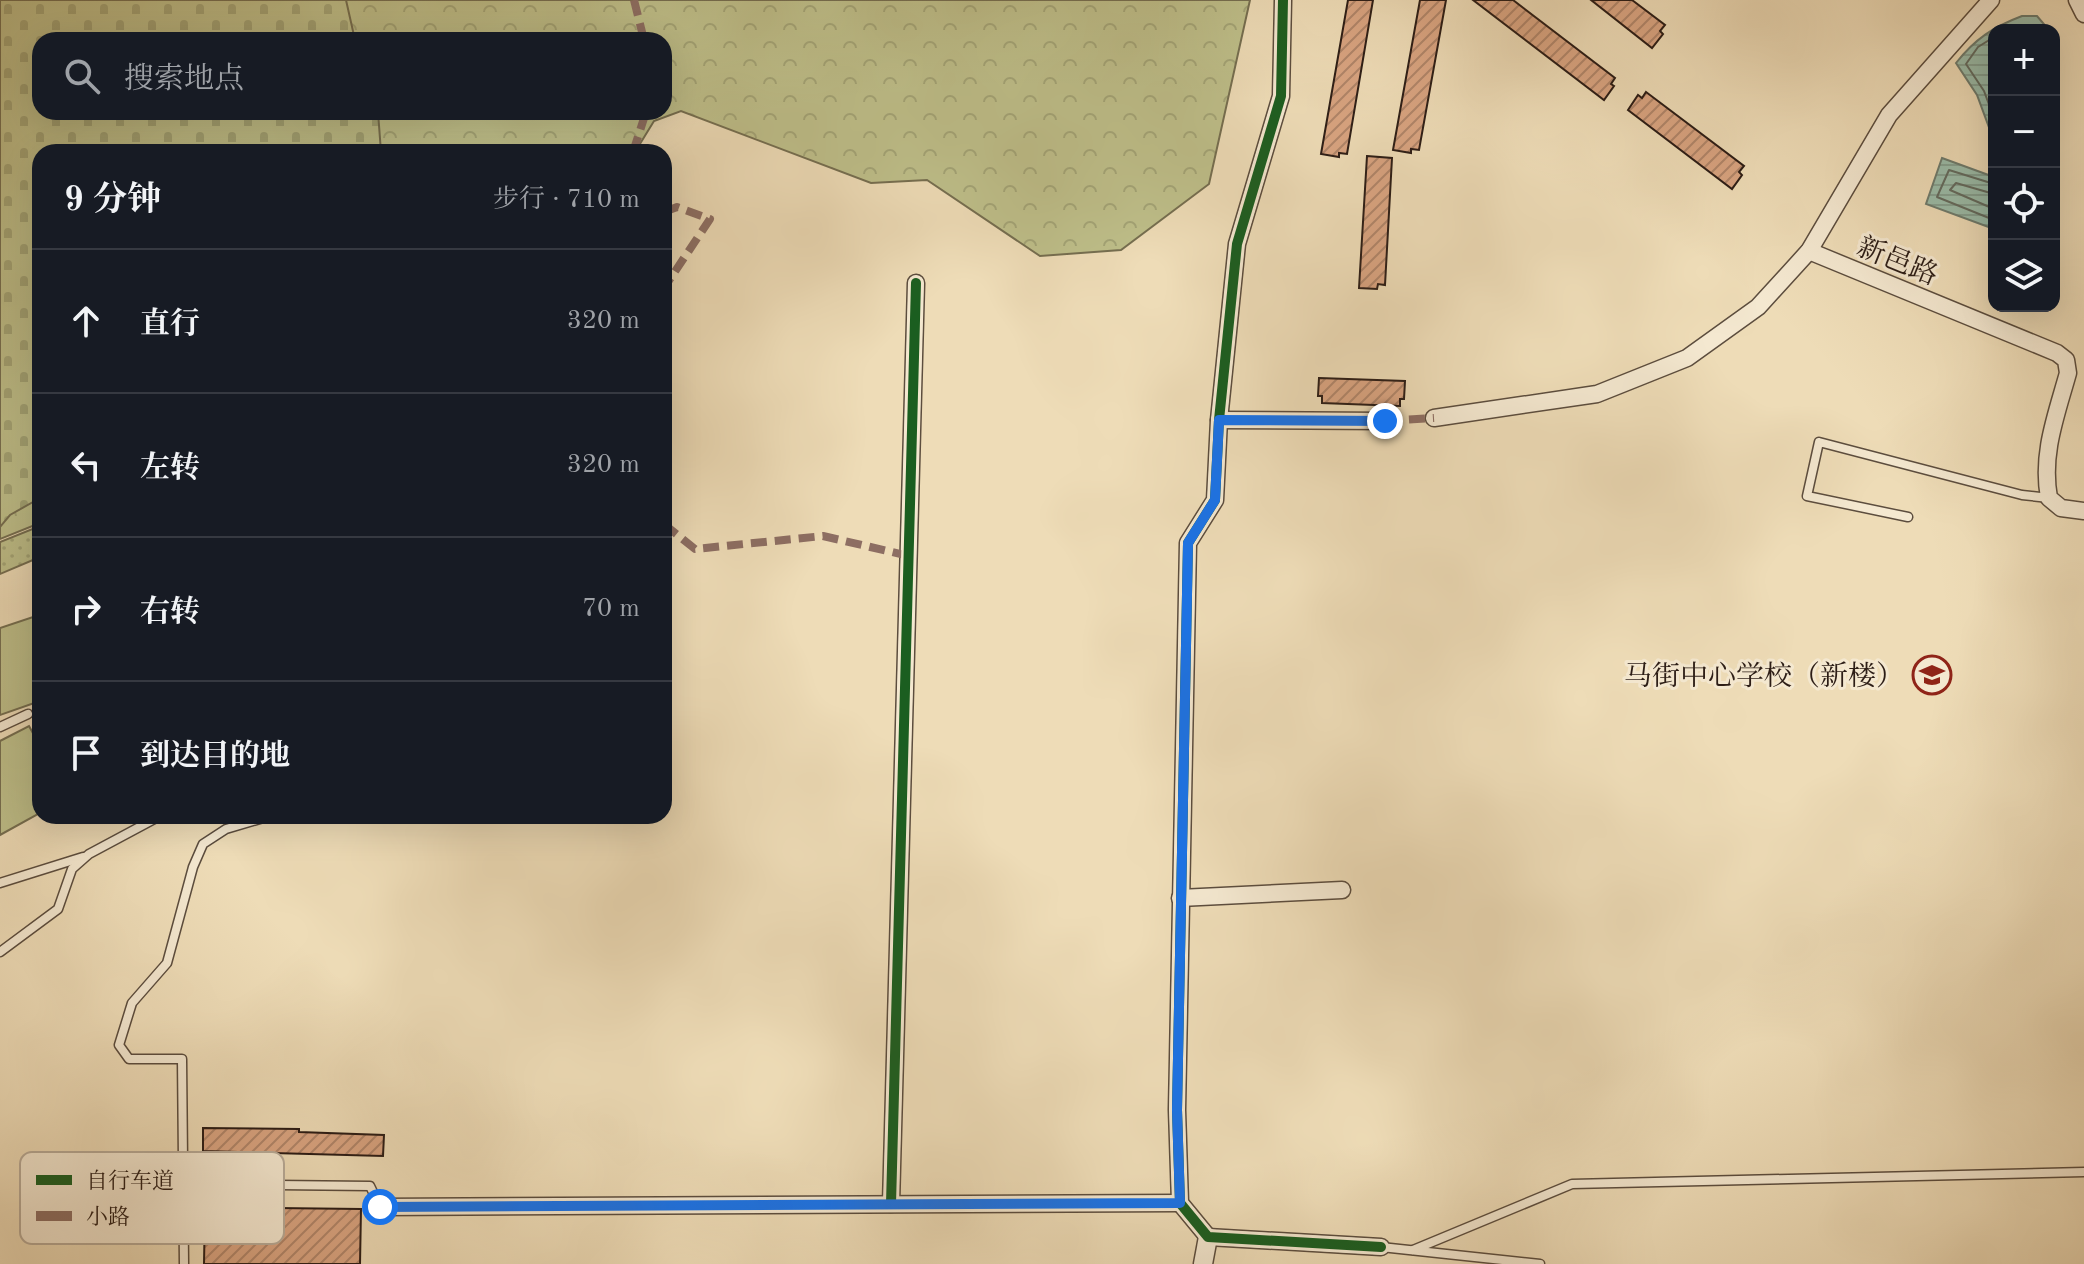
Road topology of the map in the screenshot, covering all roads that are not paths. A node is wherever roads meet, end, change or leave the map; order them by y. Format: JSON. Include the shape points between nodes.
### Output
{"nodes":[{"id":1,"x":1283,"y":0,"type":"edge"},
{"id":2,"x":1991,"y":0,"type":"edge"},
{"id":3,"x":2077,"y":0,"type":"edge"},
{"id":4,"x":2084,"y":14,"type":"edge"},
{"id":5,"x":1809,"y":251,"type":"junction"},
{"id":6,"x":916,"y":283,"type":"dead end"},
{"id":7,"x":1434,"y":418,"type":"dead end"},
{"id":8,"x":1219,"y":420,"type":"junction"},
{"id":9,"x":1385,"y":421,"type":"dead end"},
{"id":10,"x":2049,"y":498,"type":"junction"},
{"id":11,"x":2084,"y":511,"type":"edge"},
{"id":12,"x":1908,"y":517,"type":"dead end"},
{"id":13,"x":28,"y":714,"type":"dead end"},
{"id":14,"x":0,"y":727,"type":"edge"},
{"id":15,"x":145,"y":824,"type":"edge"},
{"id":16,"x":243,"y":824,"type":"edge"},
{"id":17,"x":87,"y":856,"type":"junction"},
{"id":18,"x":0,"y":883,"type":"edge"},
{"id":19,"x":1342,"y":890,"type":"dead end"},
{"id":20,"x":1180,"y":898,"type":"junction"},
{"id":21,"x":0,"y":952,"type":"edge"},
{"id":22,"x":183,"y":1152,"type":"edge"},
{"id":23,"x":2084,"y":1172,"type":"edge"},
{"id":24,"x":284,"y":1185,"type":"edge"},
{"id":25,"x":1180,"y":1203,"type":"junction"},
{"id":26,"x":891,"y":1204,"type":"junction"},
{"id":27,"x":380,"y":1207,"type":"joint"},
{"id":28,"x":1208,"y":1237,"type":"junction"},
{"id":29,"x":1381,"y":1247,"type":"joint"},
{"id":30,"x":1413,"y":1250,"type":"junction"},
{"id":31,"x":1203,"y":1264,"type":"edge"},
{"id":32,"x":1540,"y":1264,"type":"edge"}],
"edges":[{"from":1,"to":8,"type":"street","via":[[1281,96],[1237,244]]},
{"from":2,"to":5,"type":"street","via":[[1889,115]]},
{"from":3,"to":4,"type":"street"},
{"from":5,"to":7,"type":"street","via":[[1758,307],[1687,358],[1597,394]]},
{"from":5,"to":10,"type":"street","name":"新邑路","via":[[2066,360],[2068,373],[2045,458]]},
{"from":6,"to":26,"type":"street"},
{"from":8,"to":9,"type":"street"},
{"from":8,"to":20,"type":"street","via":[[1215,500],[1188,543]]},
{"from":10,"to":11,"type":"street","via":[[2061,508]]},
{"from":10,"to":12,"type":"lane","via":[[1819,442],[1807,496]]},
{"from":13,"to":14,"type":"lane"},
{"from":15,"to":17,"type":"lane"},
{"from":16,"to":22,"type":"lane","via":[[203,844],[167,963],[132,1003],[121,1030],[119,1045],[129,1059],[182,1059]]},
{"from":17,"to":18,"type":"lane"},
{"from":17,"to":21,"type":"lane","via":[[72,869],[58,909]]},
{"from":19,"to":20,"type":"street"},
{"from":20,"to":25,"type":"street"},
{"from":23,"to":30,"type":"lane","via":[[1572,1184]]},
{"from":24,"to":27,"type":"lane","via":[[370,1186]]},
{"from":25,"to":26,"type":"street"},
{"from":25,"to":28,"type":"street"},
{"from":26,"to":27,"type":"street"},
{"from":28,"to":29,"type":"street"},
{"from":28,"to":31,"type":"street"},
{"from":29,"to":30,"type":"lane"},
{"from":30,"to":32,"type":"lane"}]}
